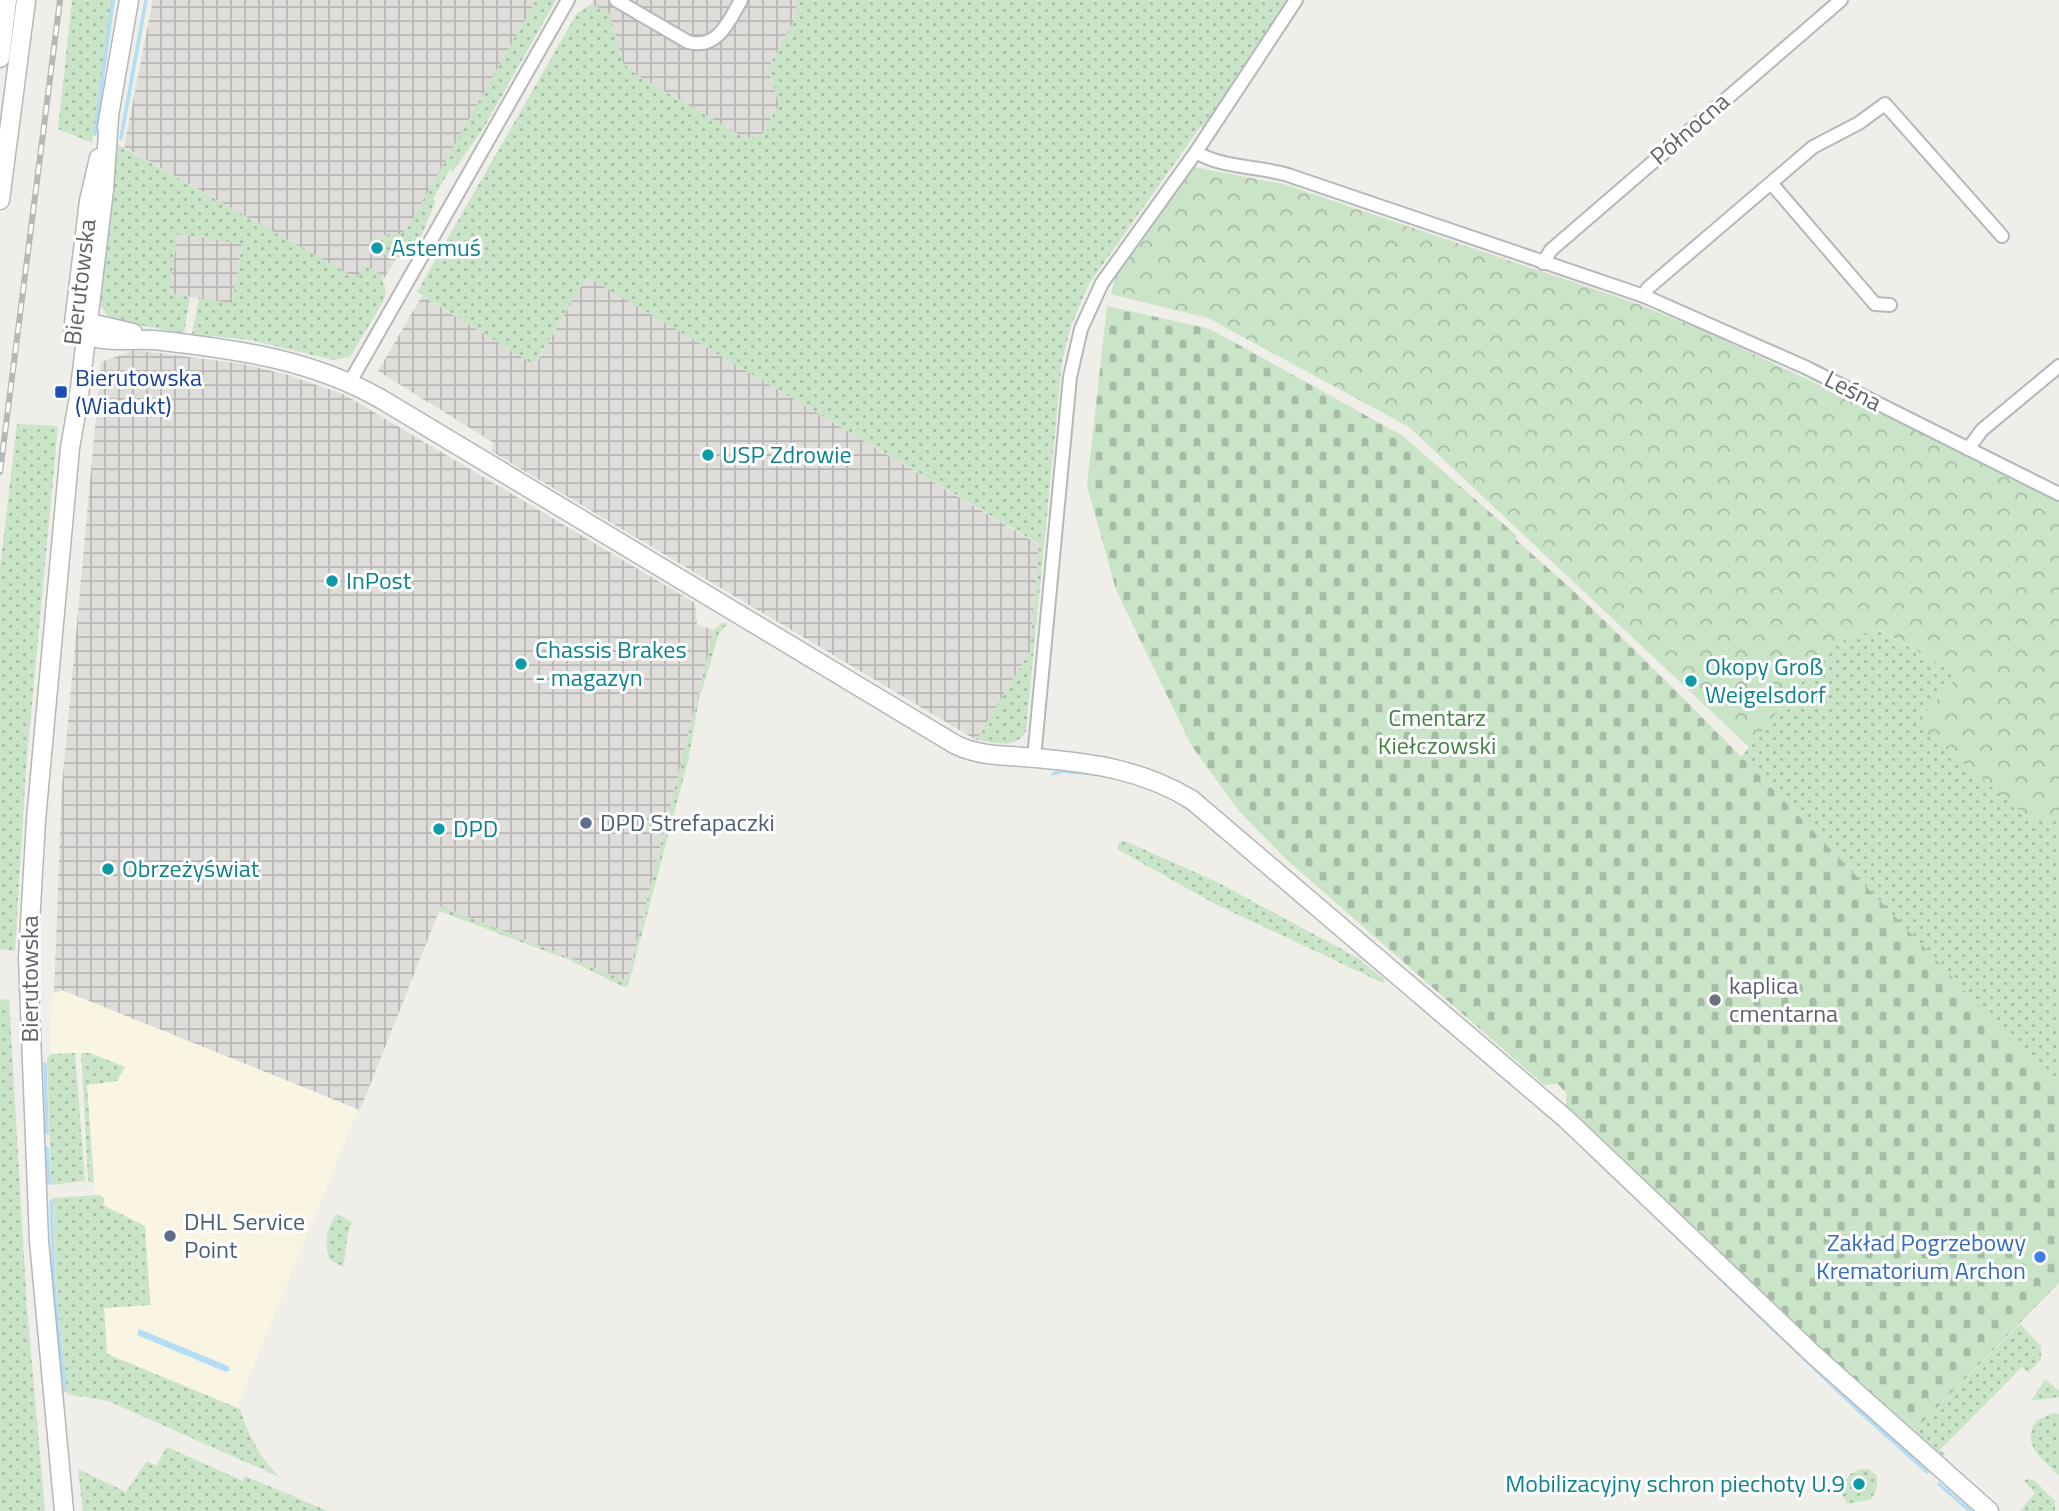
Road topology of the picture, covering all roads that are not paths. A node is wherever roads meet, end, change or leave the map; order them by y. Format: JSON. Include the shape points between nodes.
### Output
{"nodes":[{"id":1,"x":7,"y":0,"type":"edge"},
{"id":2,"x":26,"y":0,"type":"edge"},
{"id":3,"x":129,"y":0,"type":"edge"},
{"id":4,"x":568,"y":0,"type":"edge"},
{"id":5,"x":616,"y":0,"type":"edge"},
{"id":6,"x":741,"y":0,"type":"edge"},
{"id":7,"x":1296,"y":0,"type":"edge"},
{"id":8,"x":1841,"y":0,"type":"edge"},
{"id":9,"x":0,"y":58,"type":"edge"},
{"id":10,"x":1196,"y":152,"type":"junction"},
{"id":11,"x":1771,"y":183,"type":"junction"},
{"id":12,"x":0,"y":200,"type":"edge"},
{"id":13,"x":2002,"y":236,"type":"dead end"},
{"id":14,"x":1543,"y":263,"type":"junction"},
{"id":15,"x":1644,"y":296,"type":"junction"},
{"id":16,"x":1890,"y":305,"type":"dead end"},
{"id":17,"x":82,"y":329,"type":"junction"},
{"id":18,"x":2059,"y":366,"type":"edge"},
{"id":19,"x":350,"y":382,"type":"junction"},
{"id":20,"x":1968,"y":449,"type":"junction"},
{"id":21,"x":2059,"y":494,"type":"edge"},
{"id":22,"x":1034,"y":758,"type":"junction"},
{"id":23,"x":64,"y":1511,"type":"edge"},
{"id":24,"x":1989,"y":1511,"type":"edge"}],
"edges":[{"from":1,"to":9,"type":"street"},
{"from":2,"to":12,"type":"street"},
{"from":3,"to":17,"type":"street","name":"Bierutowska"},
{"from":4,"to":19,"type":"street"},
{"from":5,"to":6,"type":"street","via":[[688,42],[700,44],[720,34]]},
{"from":7,"to":10,"type":"street"},
{"from":8,"to":14,"type":"street","name":"Północna","via":[[1551,250]]},
{"from":10,"to":14,"type":"street","name":"Leśna","via":[[1213,161],[1277,172]]},
{"from":10,"to":22,"type":"street","via":[[1102,283],[1077,343]]},
{"from":11,"to":13,"type":"street","via":[[1813,147],[1885,104]]},
{"from":11,"to":15,"type":"street"},
{"from":11,"to":16,"type":"street","via":[[1875,304]]},
{"from":14,"to":15,"type":"street","name":"Leśna"},
{"from":15,"to":20,"type":"street","name":"Leśna","via":[[1805,367]]},
{"from":17,"to":19,"type":"street","via":[[252,352]]},
{"from":17,"to":23,"type":"street","name":"Bierutowska","via":[[67,404],[69,448],[28,958],[38,1230]]},
{"from":18,"to":20,"type":"street","via":[[1982,430]]},
{"from":19,"to":22,"type":"street","via":[[956,745],[983,754]]},
{"from":20,"to":21,"type":"street","name":"Leśna"},
{"from":22,"to":24,"type":"street","via":[[1134,772],[1204,807],[1566,1119],[1825,1365]]}]}
